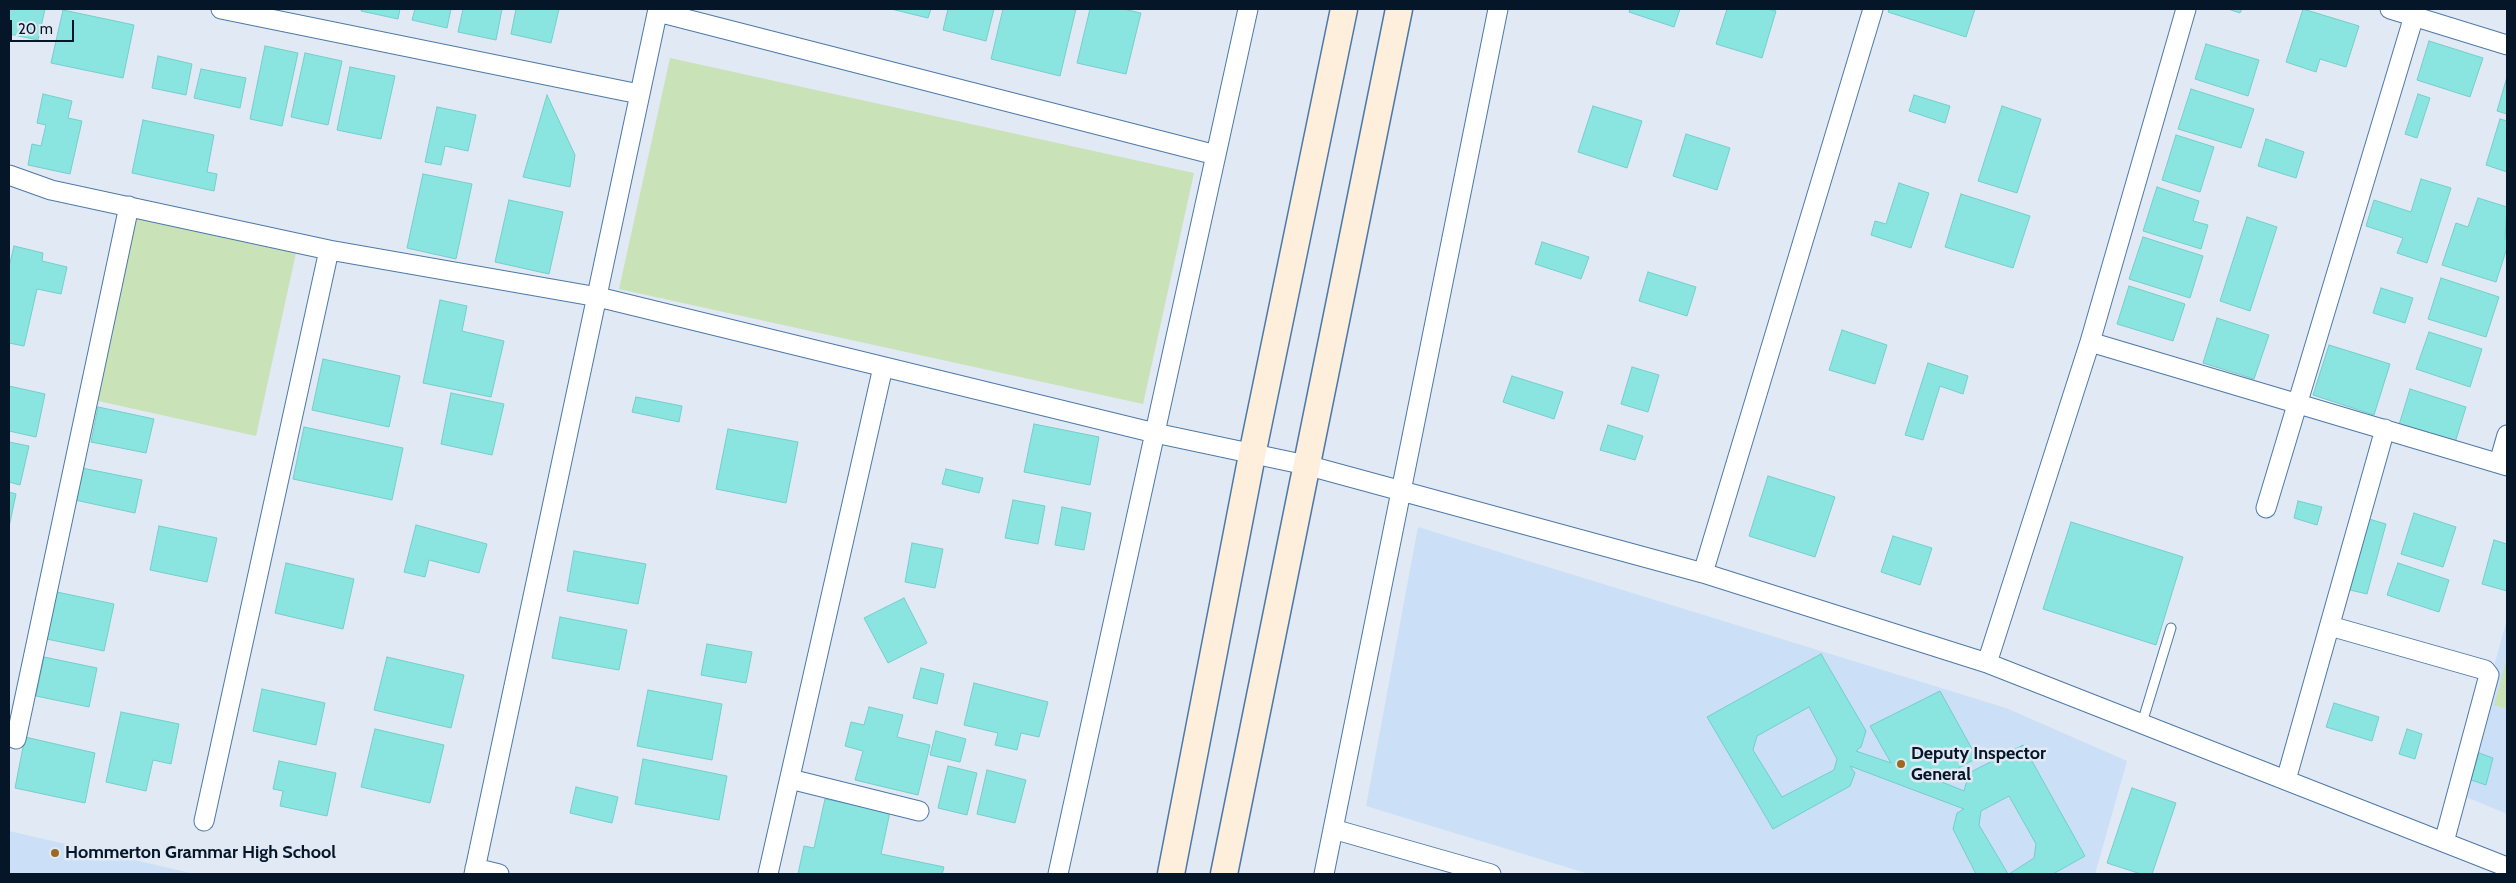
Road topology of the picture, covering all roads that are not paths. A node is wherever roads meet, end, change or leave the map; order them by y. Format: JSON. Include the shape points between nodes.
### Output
{"nodes":[{"id":1,"x":221,"y":9,"type":"edge"},
{"id":2,"x":1248,"y":9,"type":"edge"},
{"id":3,"x":1344,"y":9,"type":"edge"},
{"id":4,"x":1399,"y":9,"type":"edge"},
{"id":5,"x":1498,"y":9,"type":"edge"},
{"id":6,"x":1873,"y":9,"type":"edge"},
{"id":7,"x":2186,"y":9,"type":"edge"},
{"id":8,"x":2390,"y":9,"type":"edge"},
{"id":9,"x":658,"y":10,"type":"edge"},
{"id":10,"x":2414,"y":16,"type":"junction"},
{"id":11,"x":2507,"y":45,"type":"edge"},
{"id":12,"x":640,"y":94,"type":"junction"},
{"id":13,"x":1216,"y":155,"type":"junction"},
{"id":14,"x":9,"y":174,"type":"edge"},
{"id":15,"x":129,"y":206,"type":"junction"},
{"id":16,"x":329,"y":250,"type":"junction"},
{"id":17,"x":598,"y":297,"type":"junction"},
{"id":18,"x":2090,"y":342,"type":"junction"},
{"id":19,"x":883,"y":368,"type":"junction"},
{"id":20,"x":2299,"y":404,"type":"junction"},
{"id":21,"x":2386,"y":429,"type":"junction"},
{"id":22,"x":1155,"y":433,"type":"junction"},
{"id":23,"x":2507,"y":435,"type":"edge"},
{"id":24,"x":1252,"y":455,"type":"junction"},
{"id":25,"x":2503,"y":464,"type":"edge"},
{"id":26,"x":1306,"y":465,"type":"junction"},
{"id":27,"x":1402,"y":490,"type":"junction"},
{"id":28,"x":2266,"y":508,"type":"dead end"},
{"id":29,"x":1703,"y":573,"type":"junction"},
{"id":30,"x":2330,"y":626,"type":"junction"},
{"id":31,"x":2171,"y":628,"type":"dead end"},
{"id":32,"x":1987,"y":663,"type":"junction"},
{"id":33,"x":2142,"y":723,"type":"junction"},
{"id":34,"x":16,"y":739,"type":"dead end"},
{"id":35,"x":790,"y":779,"type":"junction"},
{"id":36,"x":2286,"y":780,"type":"junction"},
{"id":37,"x":919,"y":811,"type":"dead end"},
{"id":38,"x":204,"y":821,"type":"dead end"},
{"id":39,"x":1333,"y":829,"type":"junction"},
{"id":40,"x":2444,"y":842,"type":"junction"},
{"id":41,"x":2494,"y":867,"type":"edge"},
{"id":42,"x":474,"y":871,"type":"edge"},
{"id":43,"x":499,"y":874,"type":"edge"},
{"id":44,"x":768,"y":874,"type":"edge"},
{"id":45,"x":1058,"y":874,"type":"edge"},
{"id":46,"x":1171,"y":874,"type":"edge"},
{"id":47,"x":1224,"y":874,"type":"edge"},
{"id":48,"x":1324,"y":874,"type":"edge"},
{"id":49,"x":1491,"y":874,"type":"edge"}],
"edges":[{"from":1,"to":12,"type":"street"},
{"from":2,"to":13,"type":"street"},
{"from":3,"to":24,"type":"main road"},
{"from":4,"to":26,"type":"main road"},
{"from":5,"to":27,"type":"street"},
{"from":6,"to":29,"type":"street"},
{"from":7,"to":18,"type":"street"},
{"from":8,"to":10,"type":"street"},
{"from":9,"to":12,"type":"street"},
{"from":9,"to":13,"type":"street"},
{"from":10,"to":11,"type":"street"},
{"from":10,"to":20,"type":"street"},
{"from":12,"to":17,"type":"street"},
{"from":13,"to":22,"type":"street"},
{"from":14,"to":15,"type":"street","via":[[50,190]]},
{"from":15,"to":16,"type":"street"},
{"from":15,"to":34,"type":"street"},
{"from":16,"to":17,"type":"street"},
{"from":16,"to":38,"type":"street"},
{"from":17,"to":19,"type":"street"},
{"from":17,"to":42,"type":"street"},
{"from":18,"to":20,"type":"street"},
{"from":18,"to":32,"type":"street"},
{"from":19,"to":22,"type":"street"},
{"from":19,"to":35,"type":"street"},
{"from":20,"to":21,"type":"street"},
{"from":20,"to":28,"type":"street"},
{"from":21,"to":25,"type":"street"},
{"from":21,"to":30,"type":"street"},
{"from":22,"to":24,"type":"street"},
{"from":22,"to":45,"type":"street"},
{"from":23,"to":25,"type":"street"},
{"from":24,"to":26,"type":"street"},
{"from":24,"to":46,"type":"main road"},
{"from":26,"to":27,"type":"street"},
{"from":26,"to":47,"type":"main road"},
{"from":27,"to":29,"type":"street"},
{"from":27,"to":39,"type":"street"},
{"from":29,"to":32,"type":"street"},
{"from":30,"to":36,"type":"street"},
{"from":30,"to":40,"type":"street","via":[[2484,670],[2489,675]]},
{"from":31,"to":33,"type":"lane"},
{"from":32,"to":33,"type":"street"},
{"from":33,"to":36,"type":"street"},
{"from":35,"to":37,"type":"street"},
{"from":35,"to":44,"type":"street"},
{"from":36,"to":40,"type":"street"},
{"from":39,"to":48,"type":"street"},
{"from":39,"to":49,"type":"street"},
{"from":40,"to":41,"type":"street"},
{"from":42,"to":43,"type":"street"}]}
